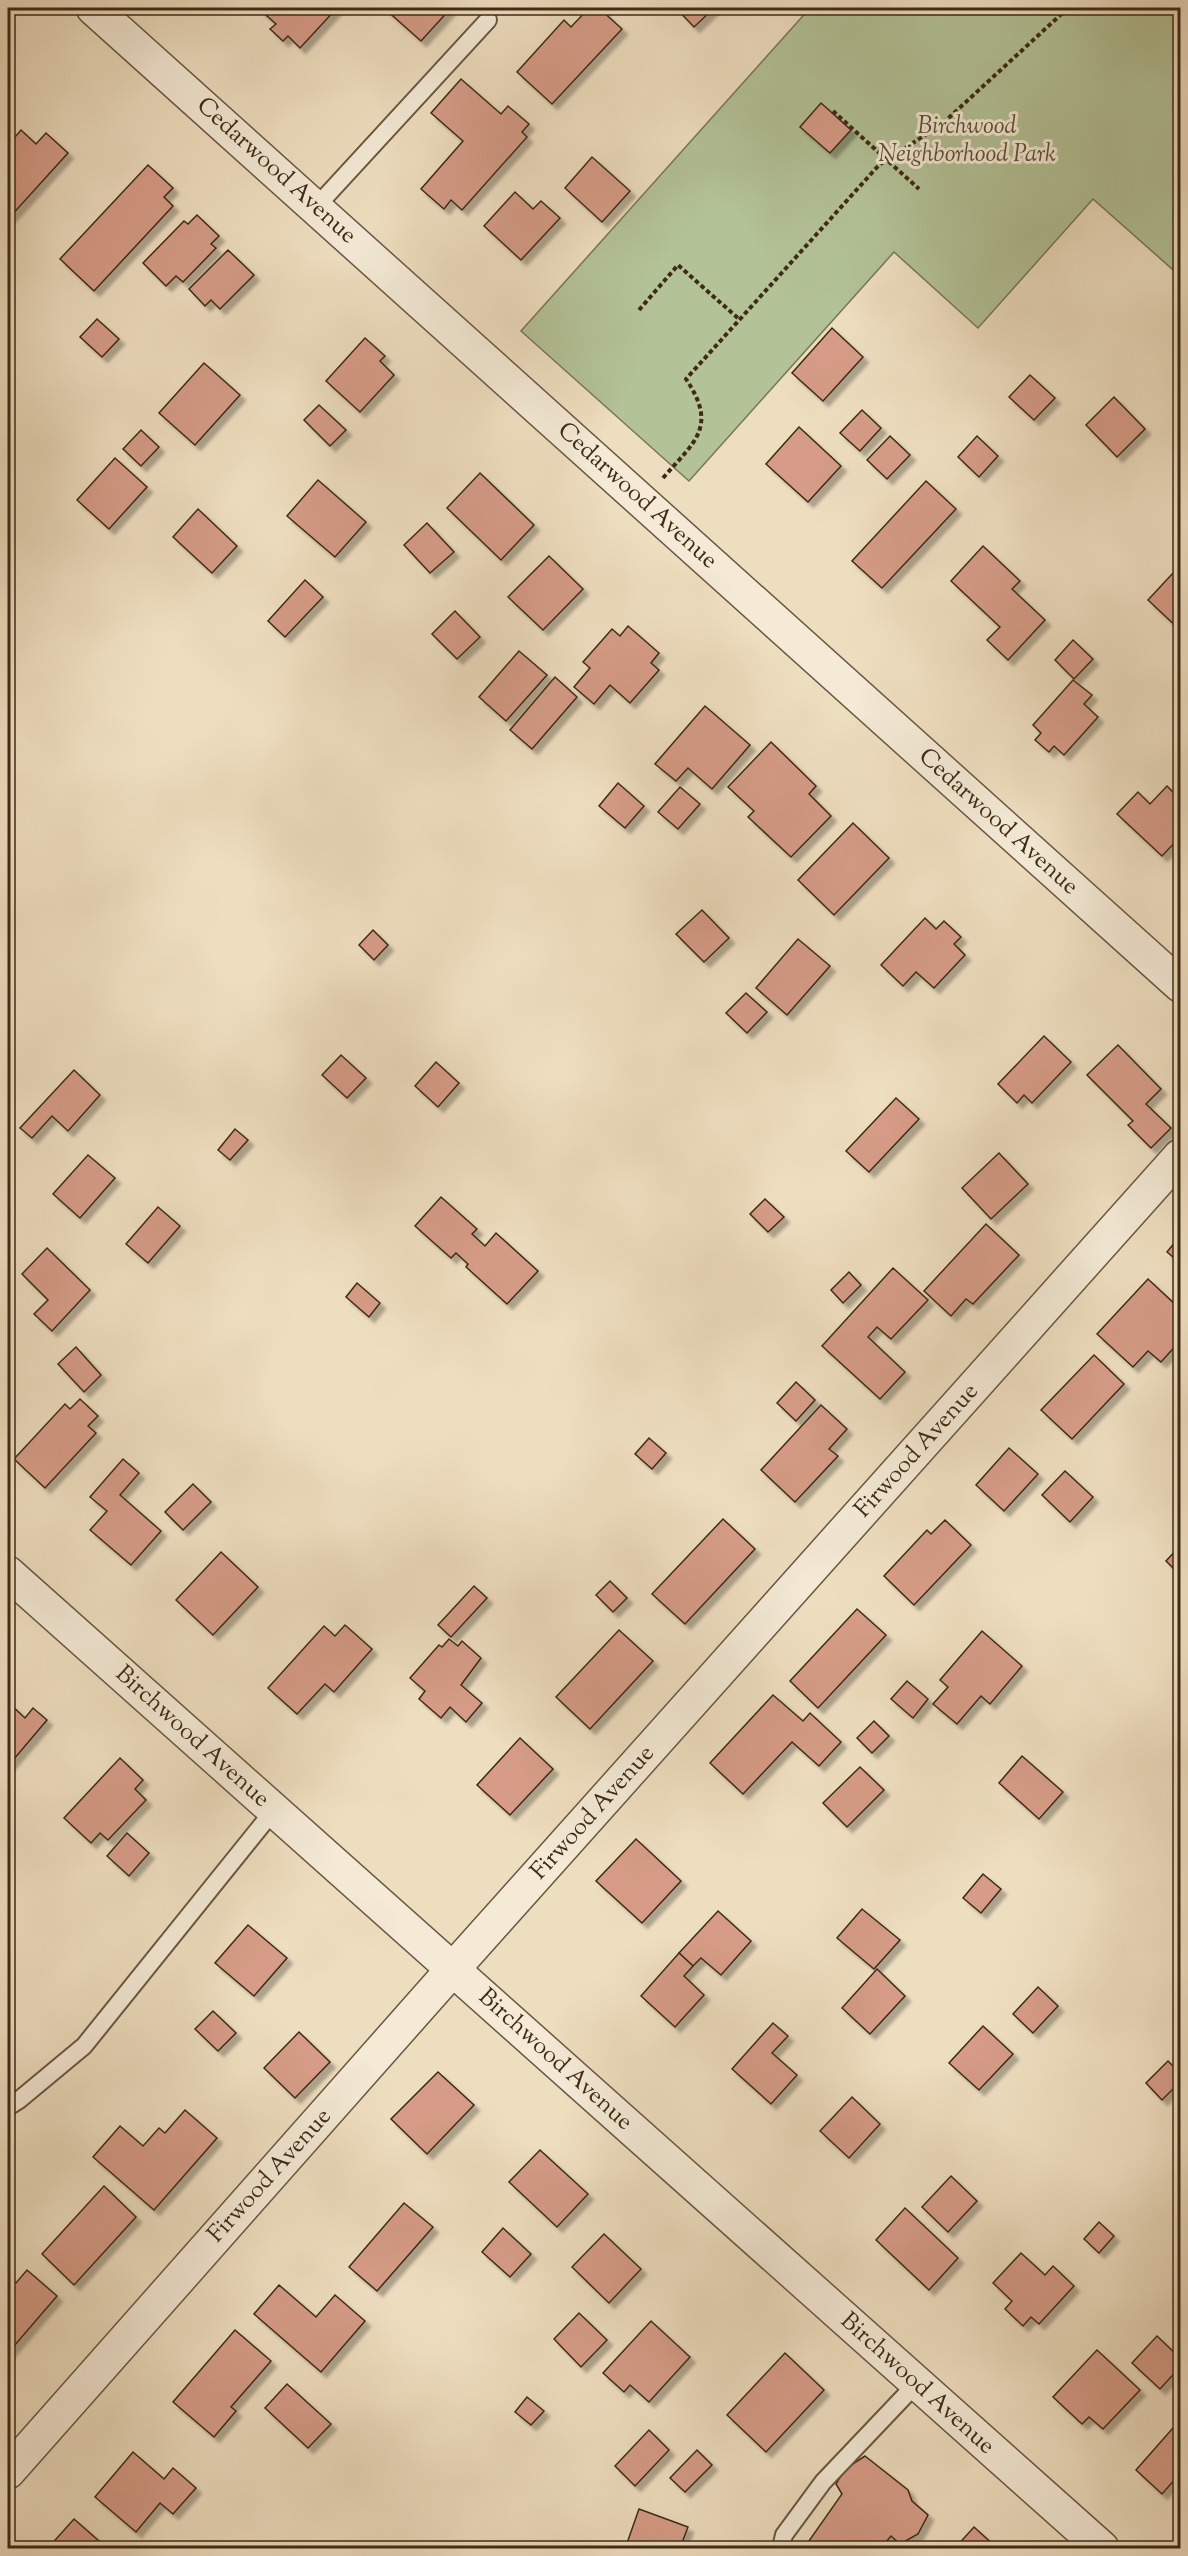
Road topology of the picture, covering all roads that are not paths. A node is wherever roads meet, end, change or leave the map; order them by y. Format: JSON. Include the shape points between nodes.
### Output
{"nodes":[{"id":1,"x":93,"y":8,"type":"edge"},
{"id":2,"x":488,"y":20,"type":"dead end"},
{"id":3,"x":316,"y":207,"type":"junction"},
{"id":4,"x":1180,"y":985,"type":"edge"},
{"id":5,"x":1180,"y":1156,"type":"edge"},
{"id":6,"x":8,"y":1573,"type":"edge"},
{"id":7,"x":273,"y":1810,"type":"junction"},
{"id":8,"x":453,"y":1969,"type":"junction"},
{"id":9,"x":8,"y":2107,"type":"edge"},
{"id":10,"x":917,"y":2383,"type":"junction"},
{"id":11,"x":8,"y":2472,"type":"edge"},
{"id":12,"x":781,"y":2548,"type":"edge"},
{"id":13,"x":1102,"y":2548,"type":"edge"}],
"edges":[{"from":1,"to":3,"type":"street","name":"Cedarwood Avenue"},
{"from":2,"to":3,"type":"lane"},
{"from":3,"to":4,"type":"street","name":"Cedarwood Avenue"},
{"from":5,"to":8,"type":"street","name":"Firwood Avenue"},
{"from":6,"to":7,"type":"street","name":"Birchwood Avenue"},
{"from":7,"to":8,"type":"street","name":"Birchwood Avenue"},
{"from":7,"to":9,"type":"lane","via":[[84,2046]]},
{"from":8,"to":10,"type":"street","name":"Birchwood Avenue"},
{"from":8,"to":11,"type":"street","name":"Firwood Avenue"},
{"from":10,"to":12,"type":"lane","via":[[823,2482],[784,2535]]},
{"from":10,"to":13,"type":"street","name":"Birchwood Avenue"}]}
